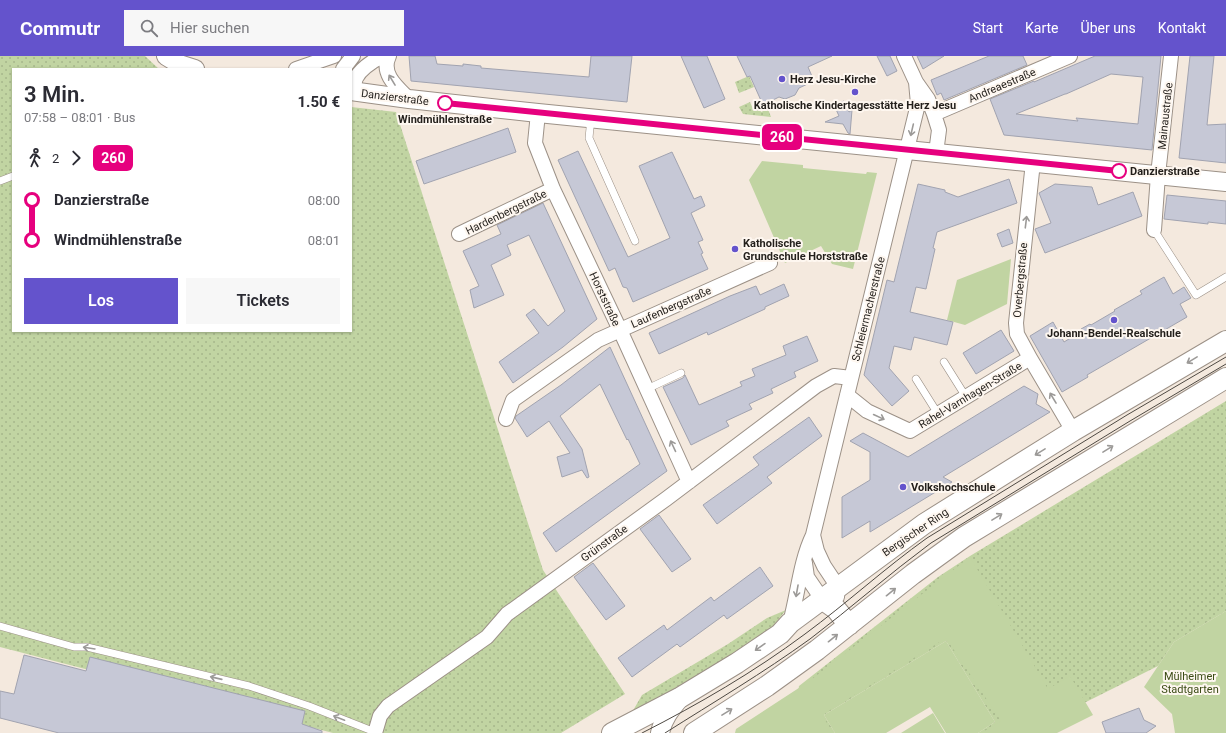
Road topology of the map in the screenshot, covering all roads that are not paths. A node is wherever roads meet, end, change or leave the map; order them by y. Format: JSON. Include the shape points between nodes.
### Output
{"nodes":[{"id":1,"x":166,"y":56,"type":"edge"},
{"id":2,"x":334,"y":56,"type":"edge"},
{"id":3,"x":353,"y":56,"type":"edge"},
{"id":4,"x":382,"y":56,"type":"edge"},
{"id":5,"x":389,"y":56,"type":"edge"},
{"id":6,"x":904,"y":56,"type":"edge"},
{"id":7,"x":1070,"y":56,"type":"edge"},
{"id":8,"x":1171,"y":56,"type":"edge"},
{"id":9,"x":193,"y":68,"type":"edge"},
{"id":10,"x":299,"y":68,"type":"edge"},
{"id":11,"x":345,"y":68,"type":"edge"},
{"id":12,"x":916,"y":82,"type":"junction"},
{"id":13,"x":352,"y":91,"type":"edge"},
{"id":14,"x":410,"y":99,"type":"junction"},
{"id":15,"x":538,"y":113,"type":"junction"},
{"id":16,"x":934,"y":114,"type":"junction"},
{"id":17,"x":591,"y":118,"type":"junction"},
{"id":18,"x":907,"y":150,"type":"junction"},
{"id":19,"x":936,"y":153,"type":"junction"},
{"id":20,"x":1033,"y":162,"type":"junction"},
{"id":21,"x":1158,"y":175,"type":"junction"},
{"id":22,"x":12,"y":176,"type":"edge"},
{"id":23,"x":0,"y":181,"type":"edge"},
{"id":24,"x":1226,"y":182,"type":"edge"},
{"id":25,"x":553,"y":189,"type":"junction"},
{"id":26,"x":1154,"y":230,"type":"joint"},
{"id":27,"x":459,"y":234,"type":"dead end"},
{"id":28,"x":635,"y":241,"type":"dead end"},
{"id":29,"x":770,"y":264,"type":"dead end"},
{"id":30,"x":1226,"y":277,"type":"edge"},
{"id":31,"x":620,"y":330,"type":"junction"},
{"id":32,"x":1226,"y":341,"type":"edge"},
{"id":33,"x":1030,"y":358,"type":"junction"},
{"id":34,"x":944,"y":362,"type":"dead end"},
{"id":35,"x":681,"y":373,"type":"dead end"},
{"id":36,"x":851,"y":378,"type":"junction"},
{"id":37,"x":1226,"y":378,"type":"edge"},
{"id":38,"x":916,"y":379,"type":"dead end"},
{"id":39,"x":647,"y":389,"type":"junction"},
{"id":40,"x":847,"y":395,"type":"junction"},
{"id":41,"x":966,"y":397,"type":"junction"},
{"id":42,"x":938,"y":414,"type":"junction"},
{"id":43,"x":506,"y":419,"type":"dead end"},
{"id":44,"x":1073,"y":431,"type":"junction"},
{"id":45,"x":689,"y":482,"type":"junction"},
{"id":46,"x":813,"y":535,"type":"junction"},
{"id":47,"x":804,"y":558,"type":"junction"},
{"id":48,"x":832,"y":598,"type":"junction"},
{"id":49,"x":790,"y":623,"type":"junction"},
{"id":50,"x":849,"y":625,"type":"junction"},
{"id":51,"x":0,"y":626,"type":"edge"},
{"id":52,"x":681,"y":697,"type":"junction"},
{"id":53,"x":631,"y":722,"type":"junction"},
{"id":54,"x":375,"y":732,"type":"edge"},
{"id":55,"x":662,"y":732,"type":"edge"},
{"id":56,"x":612,"y":733,"type":"edge"},
{"id":57,"x":694,"y":733,"type":"edge"}],
"edges":[{"from":1,"to":9,"type":"street"},
{"from":2,"to":10,"type":"street"},
{"from":3,"to":11,"type":"street"},
{"from":4,"to":13,"type":"street","via":[[360,72]]},
{"from":14,"to":5,"type":"street","one_way":true,"via":[[393,84],[386,61]]},
{"from":6,"to":12,"type":"street","name":"Schleiermacherstraße"},
{"from":7,"to":16,"type":"street","name":"Andreaestraße"},
{"from":8,"to":21,"type":"street","name":"Mainaustraße"},
{"from":12,"to":16,"type":"street","name":"Schleiermacherstraße","via":[[928,99]]},
{"from":12,"to":18,"type":"street","name":"Schleiermacherstraße","one_way":true,"via":[[918,104]]},
{"from":13,"to":14,"type":"street","name":"Danzierstraße"},
{"from":14,"to":15,"type":"street","name":"Danzierstraße"},
{"from":15,"to":17,"type":"street","name":"Danzierstraße"},
{"from":15,"to":25,"type":"street","name":"Horststraße","via":[[535,143]]},
{"from":16,"to":19,"type":"street","name":"Schleiermacherstraße","via":[[939,130]]},
{"from":17,"to":18,"type":"street","name":"Danzierstraße"},
{"from":17,"to":28,"type":"lane","via":[[589,138]]},
{"from":18,"to":19,"type":"street","name":"Danzierstraße"},
{"from":18,"to":36,"type":"street","name":"Schleiermacherstraße"},
{"from":19,"to":20,"type":"street","name":"Danzierstraße"},
{"from":20,"to":21,"type":"street","name":"Danzierstraße"},
{"from":33,"to":20,"type":"street","name":"Overbergstraße","one_way":true,"via":[[1017,334],[1016,323]]},
{"from":21,"to":24,"type":"street","name":"Danzierstraße"},
{"from":21,"to":26,"type":"street","name":"Mainaustraße"},
{"from":22,"to":23,"type":"lane"},
{"from":25,"to":27,"type":"street","name":"Hardenbergstraße"},
{"from":25,"to":31,"type":"street","name":"Horststraße"},
{"from":26,"to":30,"type":"lane","via":[[1196,295]]},
{"from":29,"to":31,"type":"street","name":"Laufenbergstraße"},
{"from":31,"to":39,"type":"street","name":"Horststraße"},
{"from":31,"to":43,"type":"street","name":"Laufenbergstraße","via":[[598,340],[514,400]]},
{"from":32,"to":44,"type":"main road","name":"Bergischer Ring","one_way":true},
{"from":33,"to":41,"type":"street","name":"Rahel-Varnhagen-Straße"},
{"from":44,"to":33,"type":"street","name":"Overbergstraße","one_way":true},
{"from":34,"to":41,"type":"lane"},
{"from":35,"to":39,"type":"lane"},
{"from":36,"to":40,"type":"street","name":"Schleiermacherstraße"},
{"from":36,"to":45,"type":"street","name":"Grünstraße","via":[[834,376],[816,386]]},
{"from":50,"to":37,"type":"main road","one_way":true,"via":[[964,537]]},
{"from":38,"to":42,"type":"lane"},
{"from":45,"to":39,"type":"street","name":"Horststraße","one_way":true},
{"from":40,"to":42,"type":"street","name":"Rahel-Varnhagen-Straße","one_way":true,"via":[[867,411],[910,431]]},
{"from":40,"to":46,"type":"street","name":"Schleiermacherstraße"},
{"from":41,"to":42,"type":"street","name":"Rahel-Varnhagen-Straße"},
{"from":44,"to":48,"type":"main road","name":"Bergischer Ring","one_way":true,"via":[[924,524]]},
{"from":45,"to":54,"type":"street","name":"Grünstraße","via":[[507,614],[487,637],[388,706],[380,716]]},
{"from":46,"to":47,"type":"street","name":"Schleiermacherstraße"},
{"from":46,"to":48,"type":"street","name":"Schleiermacherstraße"},
{"from":47,"to":48,"type":"street","via":[[807,576]]},
{"from":47,"to":49,"type":"street","name":"Schleiermacherstraße","one_way":true},
{"from":48,"to":49,"type":"main road","name":"Bergischer Ring"},
{"from":48,"to":50,"type":"main road"},
{"from":49,"to":52,"type":"main road","name":"Bergischer Ring","one_way":true,"via":[[780,634]]},
{"from":57,"to":50,"type":"main road","one_way":true,"via":[[767,686]]},
{"from":54,"to":51,"type":"lane","one_way":true,"via":[[310,706],[249,686],[87,647],[74,647]]},
{"from":52,"to":53,"type":"main road","name":"Bergischer Ring"},
{"from":52,"to":55,"type":"street","via":[[667,713]]},
{"from":53,"to":55,"type":"street","via":[[648,724]]},
{"from":53,"to":56,"type":"main road","name":"Bergischer Ring"}]}
